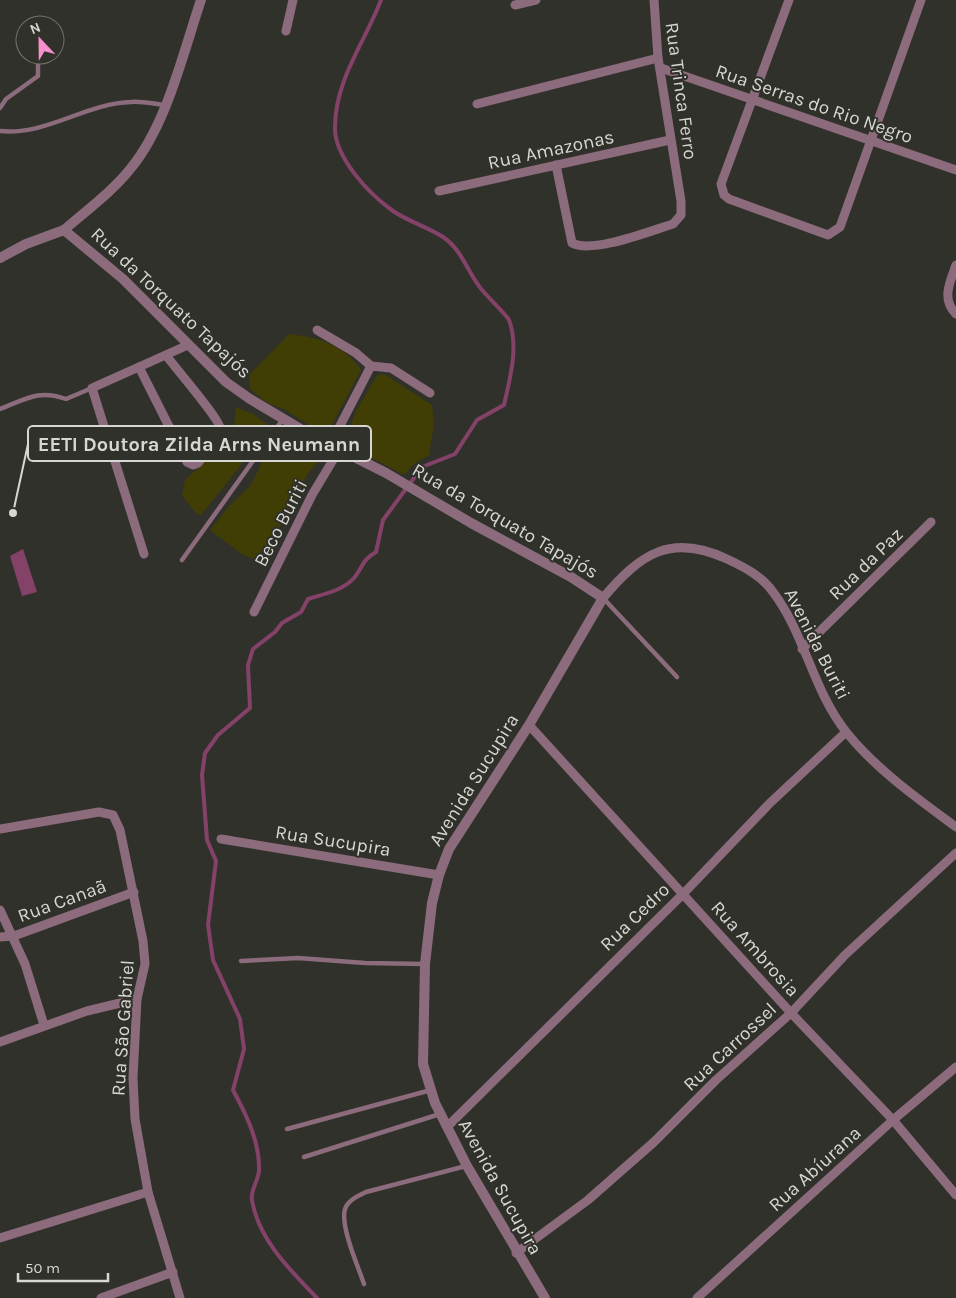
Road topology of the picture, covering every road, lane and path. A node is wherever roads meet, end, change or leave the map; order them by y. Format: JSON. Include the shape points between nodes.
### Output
{"nodes":[{"id":1,"x":201,"y":0,"type":"edge"},
{"id":2,"x":292,"y":0,"type":"edge"},
{"id":3,"x":536,"y":0,"type":"edge"},
{"id":4,"x":654,"y":0,"type":"edge"},
{"id":5,"x":789,"y":0,"type":"edge"},
{"id":6,"x":921,"y":0,"type":"edge"},
{"id":7,"x":515,"y":6,"type":"dead end"},
{"id":8,"x":286,"y":31,"type":"dead end"},
{"id":9,"x":658,"y":58,"type":"junction"},
{"id":10,"x":38,"y":65,"type":"edge"},
{"id":11,"x":660,"y":68,"type":"junction"},
{"id":12,"x":754,"y":100,"type":"junction"},
{"id":13,"x":165,"y":104,"type":"junction"},
{"id":14,"x":477,"y":104,"type":"dead end"},
{"id":15,"x":0,"y":108,"type":"edge"},
{"id":16,"x":0,"y":131,"type":"edge"},
{"id":17,"x":670,"y":140,"type":"junction"},
{"id":18,"x":872,"y":141,"type":"junction"},
{"id":19,"x":556,"y":166,"type":"junction"},
{"id":20,"x":956,"y":170,"type":"edge"},
{"id":21,"x":439,"y":191,"type":"dead end"},
{"id":22,"x":64,"y":230,"type":"junction"},
{"id":23,"x":0,"y":258,"type":"edge"},
{"id":24,"x":956,"y":265,"type":"edge"},
{"id":25,"x":956,"y":314,"type":"edge"},
{"id":26,"x":317,"y":330,"type":"dead end"},
{"id":27,"x":188,"y":345,"type":"junction"},
{"id":28,"x":166,"y":355,"type":"junction"},
{"id":29,"x":372,"y":366,"type":"junction"},
{"id":30,"x":139,"y":367,"type":"junction"},
{"id":31,"x":92,"y":388,"type":"junction"},
{"id":32,"x":430,"y":393,"type":"dead end"},
{"id":33,"x":0,"y":409,"type":"edge"},
{"id":34,"x":284,"y":418,"type":"junction"},
{"id":35,"x":330,"y":445,"type":"junction"},
{"id":36,"x":339,"y":450,"type":"junction"},
{"id":37,"x":931,"y":522,"type":"dead end"},
{"id":38,"x":144,"y":554,"type":"dead end"},
{"id":39,"x":182,"y":560,"type":"dead end"},
{"id":40,"x":603,"y":598,"type":"junction"},
{"id":41,"x":254,"y":612,"type":"dead end"},
{"id":42,"x":802,"y":649,"type":"junction"},
{"id":43,"x":677,"y":677,"type":"dead end"},
{"id":44,"x":529,"y":725,"type":"junction"},
{"id":45,"x":846,"y":732,"type":"junction"},
{"id":46,"x":956,"y":827,"type":"edge"},
{"id":47,"x":0,"y":830,"type":"edge"},
{"id":48,"x":221,"y":839,"type":"dead end"},
{"id":49,"x":956,"y":853,"type":"edge"},
{"id":50,"x":439,"y":875,"type":"junction"},
{"id":51,"x":134,"y":892,"type":"junction"},
{"id":52,"x":684,"y":893,"type":"junction"},
{"id":53,"x":0,"y":910,"type":"edge"},
{"id":54,"x":14,"y":936,"type":"junction"},
{"id":55,"x":0,"y":937,"type":"edge"},
{"id":56,"x":241,"y":961,"type":"dead end"},
{"id":57,"x":425,"y":964,"type":"junction"},
{"id":58,"x":137,"y":999,"type":"junction"},
{"id":59,"x":791,"y":1013,"type":"junction"},
{"id":60,"x":44,"y":1025,"type":"junction"},
{"id":61,"x":0,"y":1042,"type":"edge"},
{"id":62,"x":956,"y":1067,"type":"edge"},
{"id":63,"x":431,"y":1090,"type":"junction"},
{"id":64,"x":440,"y":1114,"type":"junction"},
{"id":65,"x":894,"y":1120,"type":"junction"},
{"id":66,"x":447,"y":1127,"type":"junction"},
{"id":67,"x":287,"y":1129,"type":"dead end"},
{"id":68,"x":304,"y":1157,"type":"dead end"},
{"id":69,"x":467,"y":1166,"type":"junction"},
{"id":70,"x":148,"y":1192,"type":"junction"},
{"id":71,"x":956,"y":1195,"type":"edge"},
{"id":72,"x":0,"y":1238,"type":"edge"},
{"id":73,"x":516,"y":1253,"type":"junction"},
{"id":74,"x":173,"y":1272,"type":"junction"},
{"id":75,"x":364,"y":1284,"type":"dead end"},
{"id":76,"x":101,"y":1298,"type":"edge"},
{"id":77,"x":180,"y":1298,"type":"edge"},
{"id":78,"x":545,"y":1298,"type":"edge"},
{"id":79,"x":697,"y":1298,"type":"edge"}],
"edges":[{"from":1,"to":13,"type":"street"},
{"from":2,"to":8,"type":"street"},
{"from":3,"to":7,"type":"street"},
{"from":4,"to":9,"type":"street","name":"Rua Trinca Ferro"},
{"from":5,"to":12,"type":"street"},
{"from":6,"to":18,"type":"street"},
{"from":9,"to":11,"type":"street","name":"Rua Trinca Ferro"},
{"from":9,"to":14,"type":"street"},
{"from":10,"to":15,"type":"lane","via":[[38,76],[6,99]]},
{"from":11,"to":12,"type":"street","name":"Rua Serras do Rio Negro"},
{"from":11,"to":17,"type":"street","name":"Rua Trinca Ferro"},
{"from":12,"to":18,"type":"street","name":"Rua Serras do Rio Negro"},
{"from":12,"to":18,"type":"street","via":[[721,184],[724,195],[729,199],[759,211],[828,234],[840,227]]},
{"from":13,"to":16,"type":"lane","via":[[130,102],[90,110],[46,126]]},
{"from":13,"to":22,"type":"street","via":[[133,166],[118,184]]},
{"from":17,"to":19,"type":"street","name":"Rua Amazonas"},
{"from":17,"to":19,"type":"street","name":"Rua Trinca Ferro","via":[[681,214],[673,224],[601,244],[580,247],[572,242]]},
{"from":18,"to":20,"type":"street","name":"Rua Serras do Rio Negro"},
{"from":19,"to":21,"type":"street","name":"Rua Amazonas"},
{"from":22,"to":23,"type":"street","name":"Rua da Torquato Tapajós"},
{"from":22,"to":27,"type":"street","name":"Rua da Torquato Tapajós","via":[[124,279]]},
{"from":24,"to":25,"type":"street","via":[[947,291],[950,308]]},
{"from":26,"to":29,"type":"street"},
{"from":27,"to":28,"type":"street"},
{"from":27,"to":34,"type":"street","name":"Rua da Torquato Tapajós","via":[[226,382]]},
{"from":28,"to":30,"type":"street"},
{"from":28,"to":30,"type":"street","via":[[217,418],[221,429],[198,463],[189,465],[187,462]]},
{"from":29,"to":32,"type":"street","via":[[391,368]]},
{"from":29,"to":35,"type":"street"},
{"from":30,"to":31,"type":"street"},
{"from":31,"to":33,"type":"lane","via":[[66,399],[40,394]]},
{"from":31,"to":38,"type":"street"},
{"from":34,"to":35,"type":"street","name":"Rua da Torquato Tapajós"},
{"from":34,"to":39,"type":"lane"},
{"from":35,"to":36,"type":"street","name":"Rua da Torquato Tapajós"},
{"from":36,"to":40,"type":"street","name":"Rua da Torquato Tapajós","via":[[386,473]]},
{"from":36,"to":41,"type":"street","name":"Beco Buriti","via":[[312,495]]},
{"from":37,"to":42,"type":"street","name":"Rua da Paz"},
{"from":40,"to":42,"type":"street","name":"Avenida Buriti","via":[[628,570],[645,558],[684,546],[708,550],[751,571],[773,591]]},
{"from":40,"to":43,"type":"lane"},
{"from":40,"to":44,"type":"street","name":"Avenida Sucupira"},
{"from":42,"to":45,"type":"street","name":"Avenida Buriti"},
{"from":44,"to":50,"type":"street","name":"Avenida Sucupira","via":[[453,843]]},
{"from":44,"to":52,"type":"street","name":"Rua Ambrosia"},
{"from":45,"to":46,"type":"street","name":"Avenida Buriti","via":[[916,798]]},
{"from":45,"to":52,"type":"street","name":"Rua Cedro","via":[[770,803]]},
{"from":47,"to":51,"type":"street","name":"Rua São Gabriel","via":[[109,812],[116,820]]},
{"from":48,"to":50,"type":"street","name":"Rua Sucupira"},
{"from":49,"to":59,"type":"street","name":"Rua Carrossel","via":[[845,955]]},
{"from":50,"to":57,"type":"street","name":"Avenida Sucupira","via":[[432,903]]},
{"from":51,"to":54,"type":"street","name":"Rua Canaã"},
{"from":51,"to":58,"type":"street","name":"Rua São Gabriel","via":[[145,964]]},
{"from":52,"to":59,"type":"street","name":"Rua Ambrosia"},
{"from":52,"to":66,"type":"street","name":"Rua Cedro"},
{"from":53,"to":54,"type":"street"},
{"from":54,"to":55,"type":"street","name":"Rua Canaã"},
{"from":54,"to":60,"type":"street"},
{"from":56,"to":57,"type":"lane","via":[[298,958]]},
{"from":57,"to":63,"type":"street","name":"Avenida Sucupira","via":[[423,1064]]},
{"from":58,"to":60,"type":"street"},
{"from":58,"to":70,"type":"street","name":"Rua São Gabriel","via":[[133,1078],[135,1119]]},
{"from":59,"to":65,"type":"street","name":"Rua Ambrosia"},
{"from":59,"to":73,"type":"street","name":"Rua Carrossel","via":[[588,1200]]},
{"from":60,"to":61,"type":"street"},
{"from":62,"to":65,"type":"street","name":"Rua Abíurana"},
{"from":63,"to":64,"type":"street","name":"Avenida Sucupira"},
{"from":63,"to":67,"type":"lane"},
{"from":64,"to":66,"type":"street","name":"Avenida Sucupira"},
{"from":64,"to":68,"type":"lane"},
{"from":65,"to":71,"type":"street","name":"Rua Ambrosia"},
{"from":65,"to":79,"type":"street","name":"Rua Abíurana"},
{"from":66,"to":69,"type":"street","name":"Avenida Sucupira"},
{"from":69,"to":73,"type":"street","name":"Avenida Sucupira"},
{"from":69,"to":75,"type":"lane","via":[[354,1197],[346,1207],[343,1220]]},
{"from":70,"to":72,"type":"street"},
{"from":70,"to":74,"type":"street","name":"Rua São Gabriel"},
{"from":73,"to":78,"type":"street","name":"Avenida Sucupira"},
{"from":74,"to":76,"type":"street"},
{"from":74,"to":77,"type":"street","name":"Rua São Gabriel"}]}
